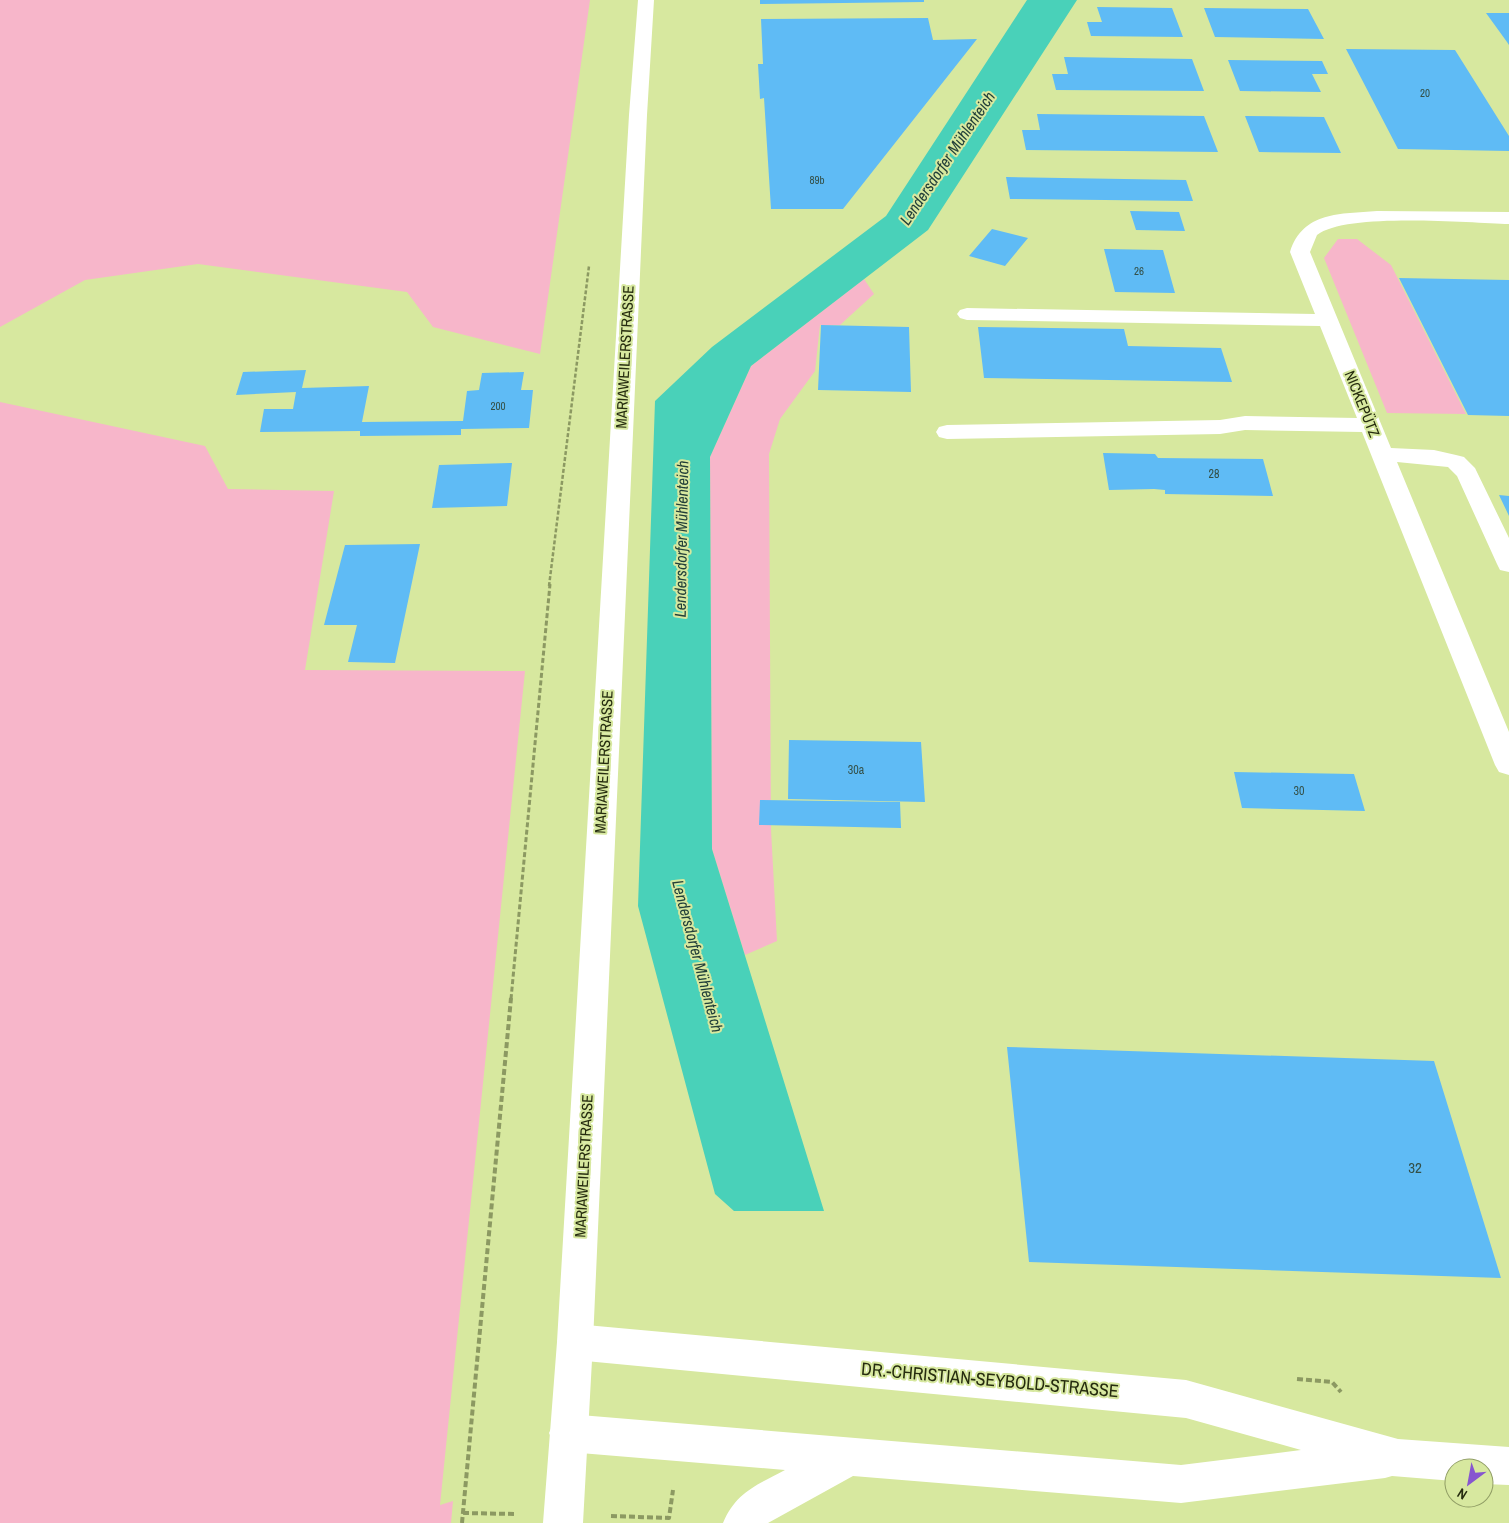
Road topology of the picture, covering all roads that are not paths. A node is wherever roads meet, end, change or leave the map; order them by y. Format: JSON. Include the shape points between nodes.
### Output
{"nodes":[{"id":1,"x":646,"y":0,"type":"edge"},
{"id":2,"x":1509,"y":218,"type":"edge"},
{"id":3,"x":967,"y":314,"type":"dead end"},
{"id":4,"x":1328,"y":320,"type":"junction"},
{"id":5,"x":1371,"y":425,"type":"junction"},
{"id":6,"x":947,"y":432,"type":"dead end"},
{"id":7,"x":1383,"y":454,"type":"junction"},
{"id":8,"x":1509,"y":564,"type":"edge"},
{"id":9,"x":1509,"y":765,"type":"edge"},
{"id":10,"x":575,"y":1342,"type":"junction"},
{"id":11,"x":568,"y":1433,"type":"junction"},
{"id":12,"x":851,"y":1456,"type":"junction"},
{"id":13,"x":1398,"y":1458,"type":"junction"},
{"id":14,"x":1509,"y":1466,"type":"edge"},
{"id":15,"x":563,"y":1523,"type":"edge"},
{"id":16,"x":743,"y":1523,"type":"edge"}],
"edges":[{"from":1,"to":10,"type":"street","name":"MARIAWEILERSTRASSE"},
{"from":2,"to":4,"type":"street","name":"NICKEPÜTZ","via":[[1368,217],[1341,219],[1314,228],[1304,239],[1300,252]]},
{"from":3,"to":4,"type":"street"},
{"from":4,"to":5,"type":"street","name":"NICKEPÜTZ"},
{"from":5,"to":6,"type":"street","via":[[1245,423],[1220,427]]},
{"from":5,"to":7,"type":"street","name":"NICKEPÜTZ"},
{"from":7,"to":8,"type":"street","via":[[1434,457],[1456,462],[1467,473]]},
{"from":7,"to":9,"type":"street","name":"NICKEPÜTZ"},
{"from":10,"to":11,"type":"street","name":"MARIAWEILERSTRASSE"},
{"from":10,"to":13,"type":"street","name":"DR.-CHRISTIAN-SEYBOLD-STRASSE","via":[[1186,1399]]},
{"from":11,"to":12,"type":"street","name":"DR.-CHRISTIAN-SEYBOLD-STRASSE"},
{"from":11,"to":15,"type":"street","name":"MARIAWEILERSTRASSE"},
{"from":12,"to":13,"type":"street","name":"DR.-CHRISTIAN-SEYBOLD-STRASSE","via":[[1181,1484]]},
{"from":12,"to":16,"type":"street","via":[[755,1508]]},
{"from":13,"to":14,"type":"street","name":"DR.-CHRISTIAN-SEYBOLD-STRASSE"}]}
